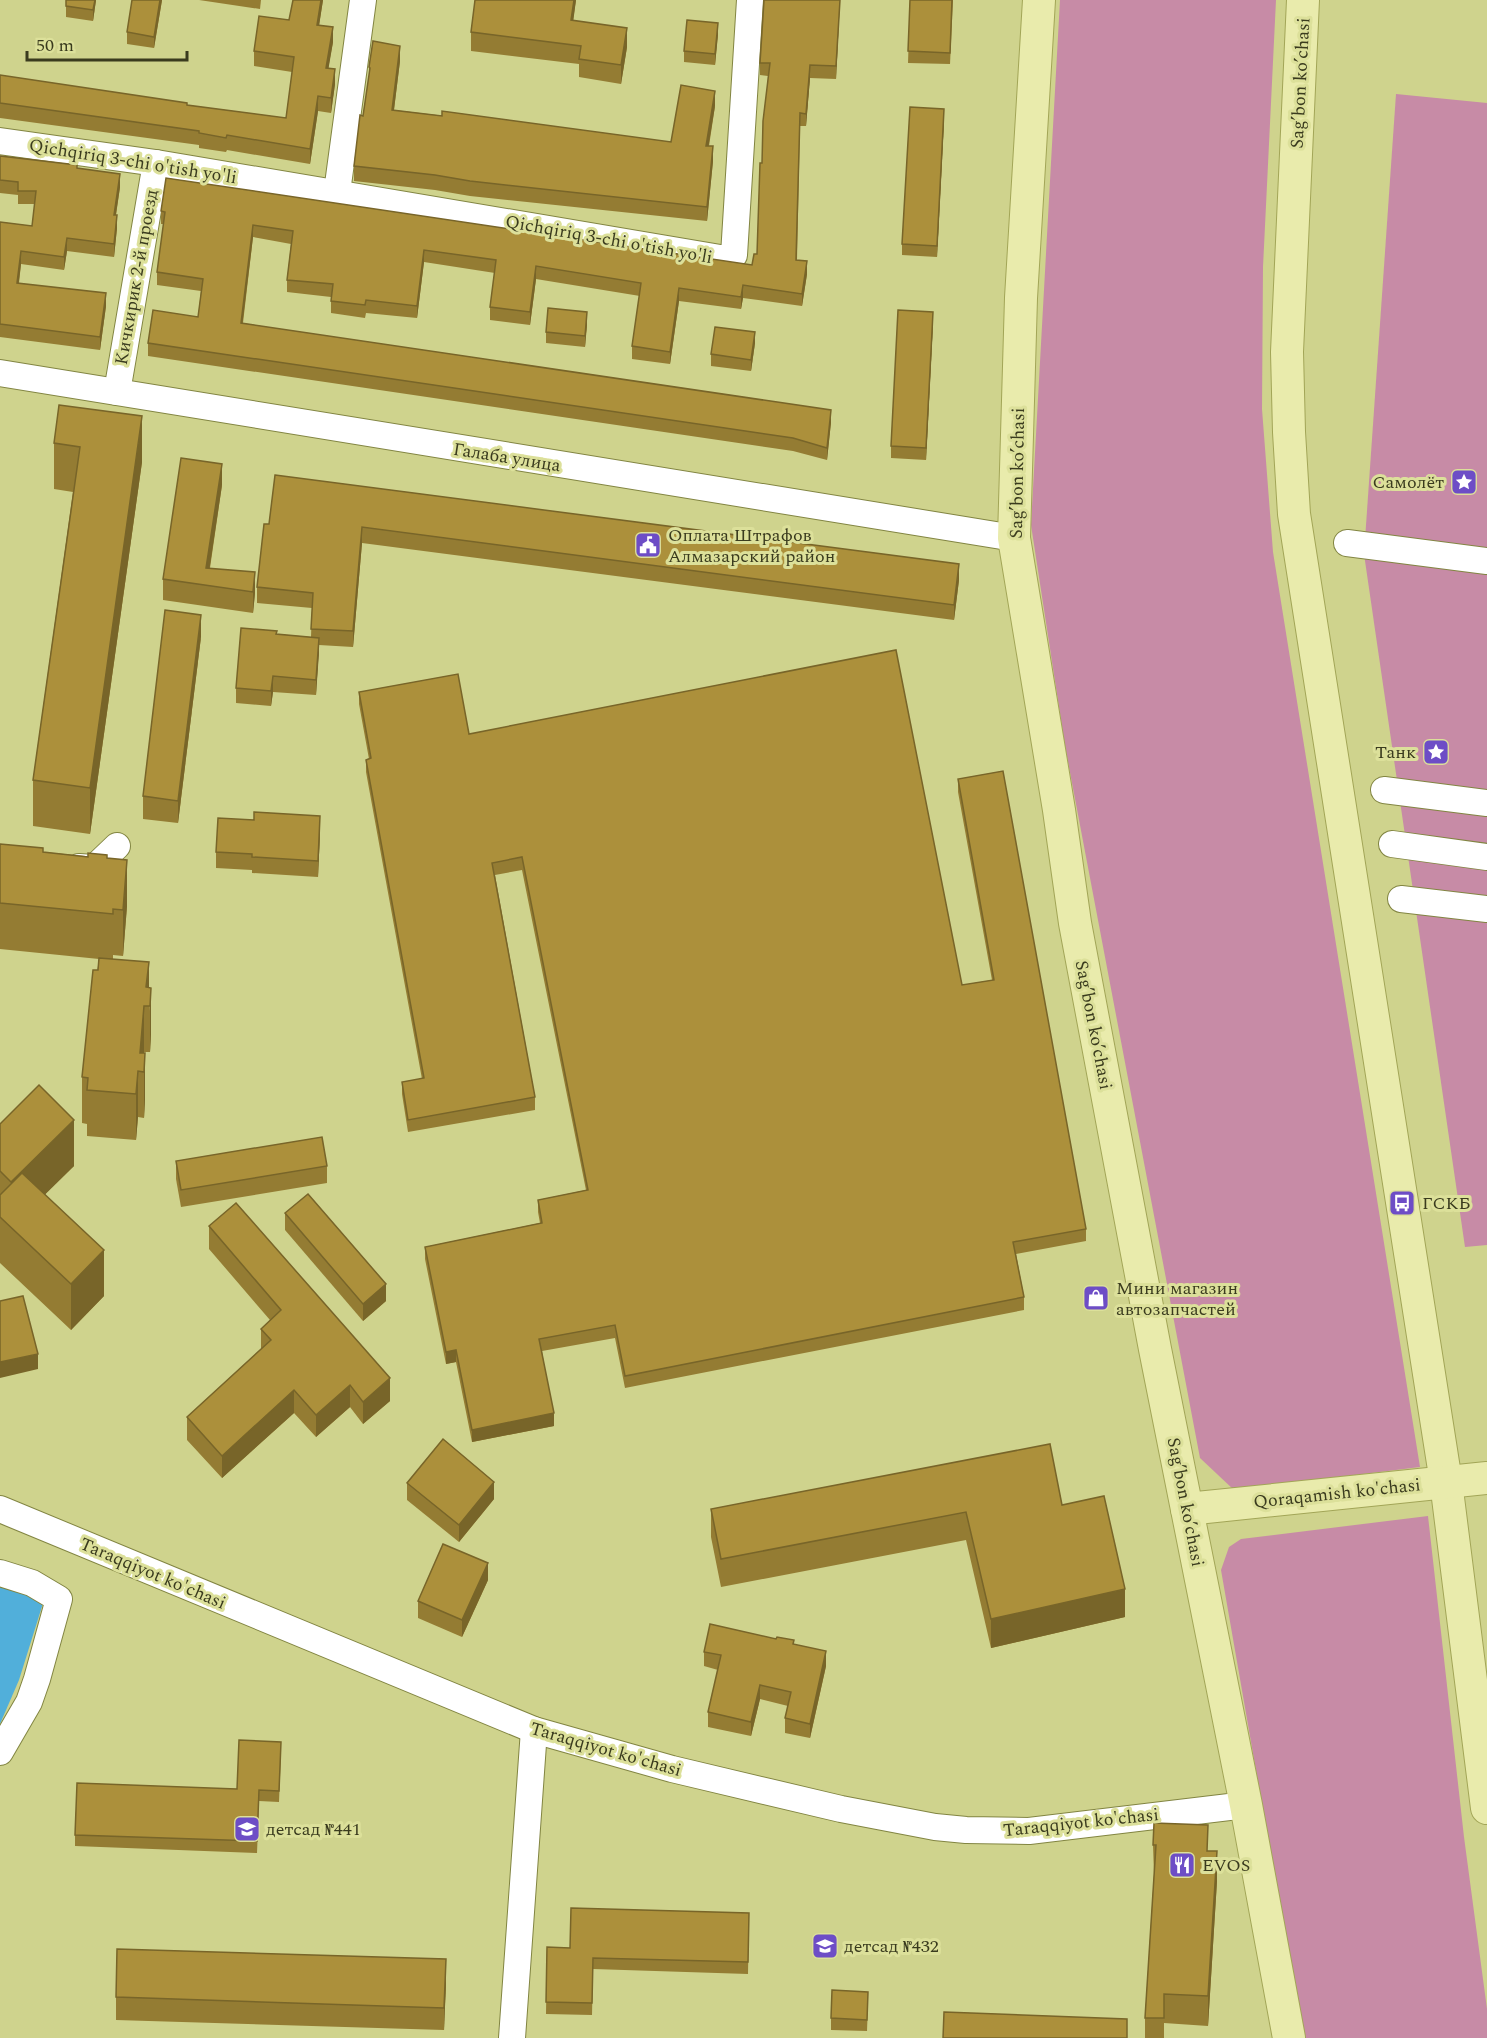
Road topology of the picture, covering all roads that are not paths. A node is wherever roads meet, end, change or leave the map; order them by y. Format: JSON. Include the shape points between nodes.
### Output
{"nodes":[{"id":1,"x":363,"y":0,"type":"edge"},
{"id":2,"x":750,"y":0,"type":"edge"},
{"id":3,"x":1039,"y":0,"type":"edge"},
{"id":4,"x":1303,"y":0,"type":"edge"},
{"id":5,"x":0,"y":141,"type":"edge"},
{"id":6,"x":156,"y":163,"type":"junction"},
{"id":7,"x":337,"y":192,"type":"junction"},
{"id":8,"x":0,"y":374,"type":"edge"},
{"id":9,"x":117,"y":392,"type":"junction"},
{"id":10,"x":1014,"y":538,"type":"junction"},
{"id":11,"x":1347,"y":543,"type":"dead end"},
{"id":12,"x":1487,"y":561,"type":"edge"},
{"id":13,"x":1384,"y":790,"type":"dead end"},
{"id":14,"x":1487,"y":803,"type":"edge"},
{"id":15,"x":1392,"y":844,"type":"dead end"},
{"id":16,"x":117,"y":846,"type":"dead end"},
{"id":17,"x":1487,"y":857,"type":"edge"},
{"id":18,"x":59,"y":865,"type":"edge"},
{"id":19,"x":1401,"y":899,"type":"dead end"},
{"id":20,"x":1487,"y":909,"type":"edge"},
{"id":21,"x":1487,"y":1478,"type":"edge"},
{"id":22,"x":1447,"y":1491,"type":"junction"},
{"id":23,"x":1487,"y":1498,"type":"edge"},
{"id":24,"x":3,"y":1510,"type":"edge"},
{"id":25,"x":1189,"y":1517,"type":"junction"},
{"id":26,"x":0,"y":1572,"type":"edge"},
{"id":27,"x":534,"y":1730,"type":"junction"},
{"id":28,"x":0,"y":1752,"type":"edge"},
{"id":29,"x":1246,"y":1804,"type":"junction"},
{"id":30,"x":1487,"y":1808,"type":"edge"},
{"id":31,"x":512,"y":2038,"type":"edge"},
{"id":32,"x":1289,"y":2038,"type":"edge"}],
"edges":[{"from":1,"to":7,"type":"street"},
{"from":2,"to":7,"type":"street","name":"Qichqiriq 3-chi o'tish yo'li","via":[[734,255],[726,259]]},
{"from":3,"to":10,"type":"main road","name":"Sag’bon ko’chasi","via":[[1022,298]]},
{"from":4,"to":22,"type":"main road","name":"Sag’bon ko’chasi","via":[[1287,352],[1294,514]]},
{"from":5,"to":6,"type":"street","name":"Qichqiriq 3-chi o'tish yo'li"},
{"from":6,"to":7,"type":"street","name":"Qichqiriq 3-chi o'tish yo'li"},
{"from":6,"to":9,"type":"street","name":"Кичкирик 2-й проезд"},
{"from":8,"to":9,"type":"street","name":"Галаба улица"},
{"from":9,"to":10,"type":"street","name":"Галаба улица"},
{"from":10,"to":25,"type":"main road","name":"Sag’bon ko’chasi","via":[[1075,923]]},
{"from":11,"to":12,"type":"street"},
{"from":13,"to":14,"type":"street"},
{"from":15,"to":17,"type":"street"},
{"from":16,"to":18,"type":"street","via":[[94,868]]},
{"from":19,"to":20,"type":"street"},
{"from":21,"to":22,"type":"main road","name":"Qoraqamish ko'chasi"},
{"from":22,"to":23,"type":"main road","name":"Qoraqamish ko'chasi"},
{"from":22,"to":25,"type":"main road","name":"Qoraqamish ko'chasi"},
{"from":22,"to":30,"type":"main road","name":"Sag’bon ko’chasi"},
{"from":24,"to":27,"type":"street","name":"Taraqqiyot ko'chasi"},
{"from":25,"to":29,"type":"main road","name":"Sag’bon ko’chasi"},
{"from":26,"to":28,"type":"street","via":[[32,1583],[59,1599],[38,1679]]},
{"from":27,"to":29,"type":"street","name":"Taraqqiyot ko'chasi","via":[[705,1777],[872,1816],[946,1828],[1029,1831]]},
{"from":27,"to":31,"type":"street"},
{"from":29,"to":32,"type":"main road","name":"Sag’bon ko’chasi"}]}
